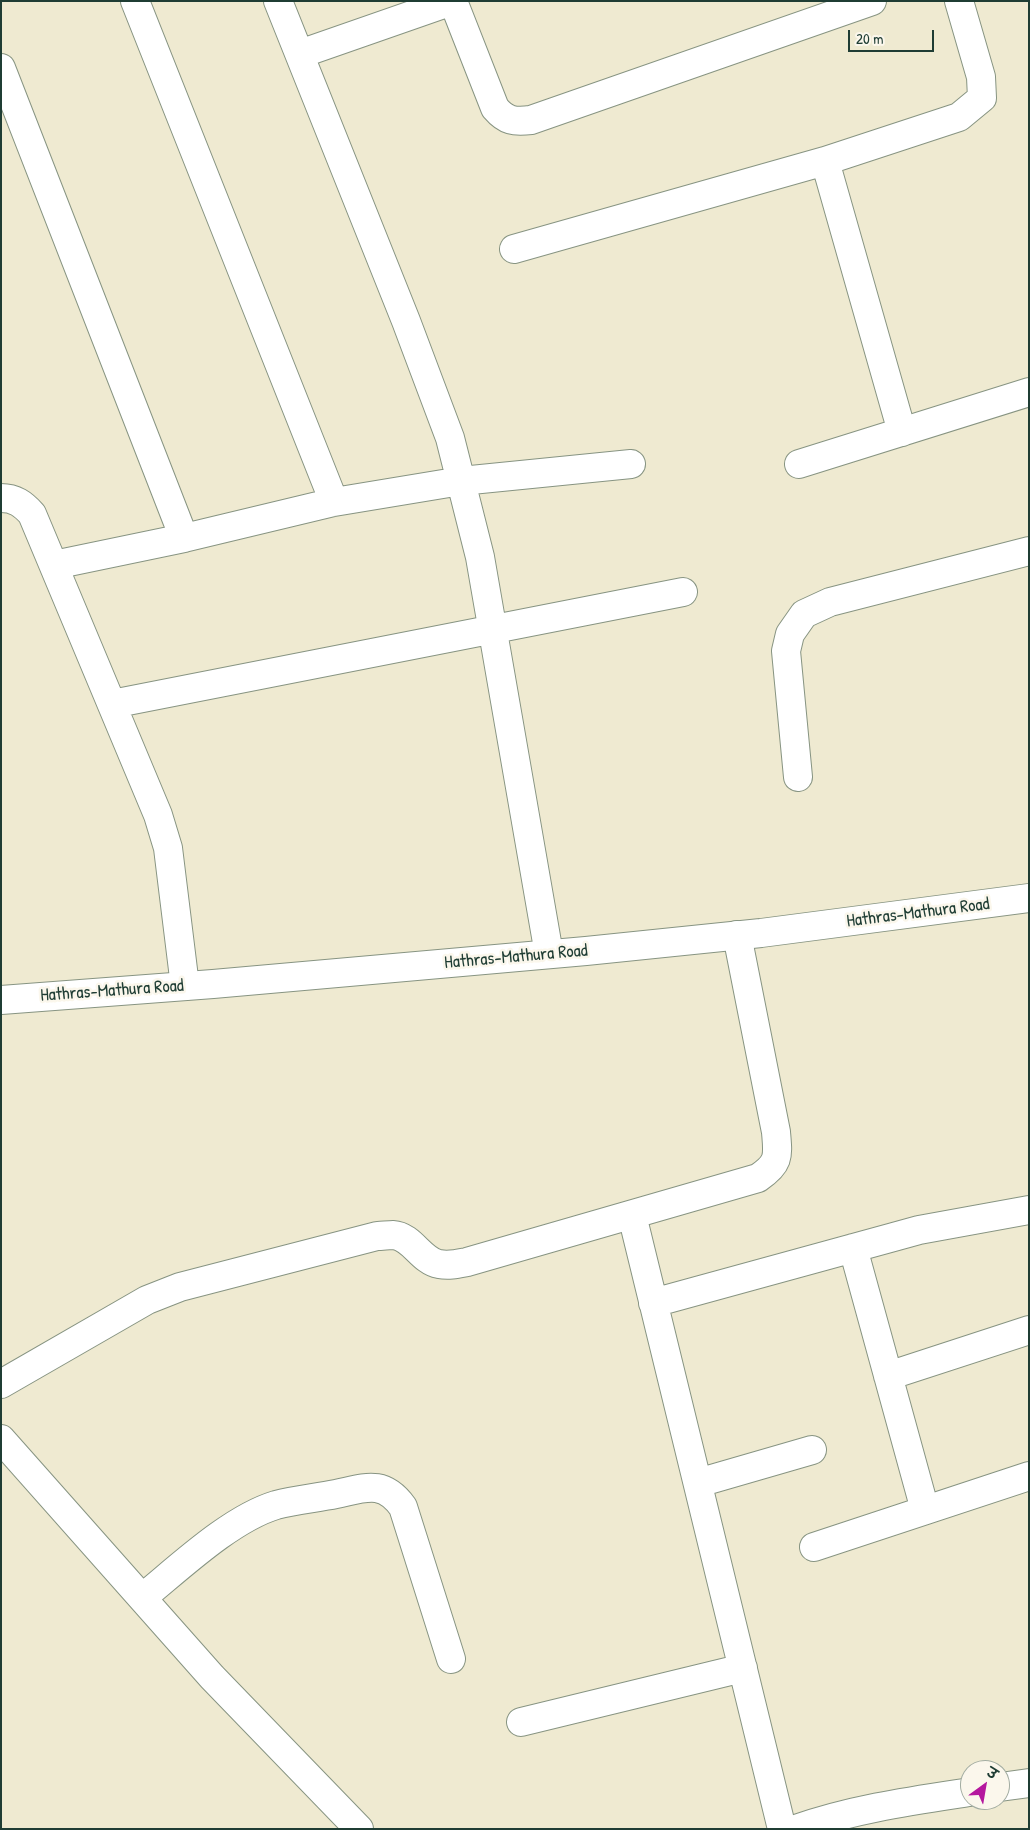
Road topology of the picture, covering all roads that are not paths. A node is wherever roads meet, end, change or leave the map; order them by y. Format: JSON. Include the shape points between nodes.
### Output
{"nodes":[{"id":1,"x":135,"y":1,"type":"edge"},
{"id":2,"x":278,"y":1,"type":"edge"},
{"id":3,"x":452,"y":1,"type":"edge"},
{"id":4,"x":872,"y":1,"type":"edge"},
{"id":5,"x":959,"y":1,"type":"edge"},
{"id":6,"x":300,"y":54,"type":"junction"},
{"id":7,"x":1,"y":68,"type":"edge"},
{"id":8,"x":825,"y":161,"type":"junction"},
{"id":9,"x":514,"y":248,"type":"dead end"},
{"id":10,"x":1029,"y":392,"type":"edge"},
{"id":11,"x":902,"y":432,"type":"junction"},
{"id":12,"x":631,"y":464,"type":"dead end"},
{"id":13,"x":799,"y":464,"type":"dead end"},
{"id":14,"x":461,"y":481,"type":"junction"},
{"id":15,"x":4,"y":492,"type":"edge"},
{"id":16,"x":334,"y":502,"type":"junction"},
{"id":17,"x":184,"y":538,"type":"junction"},
{"id":18,"x":1029,"y":551,"type":"edge"},
{"id":19,"x":54,"y":565,"type":"junction"},
{"id":20,"x":683,"y":592,"type":"dead end"},
{"id":21,"x":492,"y":630,"type":"junction"},
{"id":22,"x":112,"y":704,"type":"junction"},
{"id":23,"x":798,"y":777,"type":"dead end"},
{"id":24,"x":1029,"y":898,"type":"edge"},
{"id":25,"x":737,"y":935,"type":"junction"},
{"id":26,"x":549,"y":954,"type":"junction"},
{"id":27,"x":185,"y":986,"type":"junction"},
{"id":28,"x":1,"y":1000,"type":"edge"},
{"id":29,"x":1029,"y":1210,"type":"edge"},
{"id":30,"x":632,"y":1215,"type":"junction"},
{"id":31,"x":853,"y":1248,"type":"junction"},
{"id":32,"x":653,"y":1303,"type":"junction"},
{"id":33,"x":1029,"y":1330,"type":"edge"},
{"id":34,"x":888,"y":1376,"type":"junction"},
{"id":35,"x":1,"y":1384,"type":"edge"},
{"id":36,"x":1,"y":1439,"type":"edge"},
{"id":37,"x":812,"y":1450,"type":"dead end"},
{"id":38,"x":1029,"y":1476,"type":"edge"},
{"id":39,"x":698,"y":1483,"type":"junction"},
{"id":40,"x":925,"y":1510,"type":"junction"},
{"id":41,"x":814,"y":1547,"type":"dead end"},
{"id":42,"x":142,"y":1598,"type":"junction"},
{"id":43,"x":451,"y":1659,"type":"dead end"},
{"id":44,"x":743,"y":1668,"type":"junction"},
{"id":45,"x":521,"y":1722,"type":"dead end"},
{"id":46,"x":1029,"y":1783,"type":"edge"},
{"id":47,"x":1010,"y":1786,"type":"edge"},
{"id":48,"x":960,"y":1794,"type":"edge"},
{"id":49,"x":359,"y":1829,"type":"edge"},
{"id":50,"x":782,"y":1829,"type":"edge"},
{"id":51,"x":796,"y":1829,"type":"edge"}],
"edges":[{"from":1,"to":16,"type":"main road"},
{"from":2,"to":6,"type":"main road"},
{"from":3,"to":4,"type":"main road","via":[[495,108],[502,117],[515,122],[540,117]]},
{"from":3,"to":6,"type":"main road"},
{"from":5,"to":8,"type":"main road","via":[[981,77],[982,98],[959,117]]},
{"from":6,"to":14,"type":"main road","via":[[450,438]]},
{"from":7,"to":17,"type":"main road"},
{"from":8,"to":9,"type":"main road"},
{"from":8,"to":11,"type":"main road"},
{"from":10,"to":11,"type":"main road"},
{"from":11,"to":13,"type":"main road"},
{"from":12,"to":14,"type":"main road"},
{"from":14,"to":16,"type":"main road"},
{"from":14,"to":21,"type":"main road","via":[[480,557]]},
{"from":15,"to":19,"type":"main road","via":[[32,514]]},
{"from":16,"to":17,"type":"main road"},
{"from":17,"to":19,"type":"main road"},
{"from":18,"to":23,"type":"main road","via":[[830,602],[804,614],[790,634],[786,652]]},
{"from":19,"to":22,"type":"main road"},
{"from":20,"to":21,"type":"main road"},
{"from":21,"to":22,"type":"main road"},
{"from":21,"to":26,"type":"main road"},
{"from":22,"to":27,"type":"main road","via":[[158,815],[168,848]]},
{"from":24,"to":25,"type":"main road","name":"Hathras-Mathura Road"},
{"from":25,"to":26,"type":"main road","name":"Hathras-Mathura Road"},
{"from":25,"to":30,"type":"main road","via":[[778,1156],[770,1170],[758,1178]]},
{"from":26,"to":27,"type":"main road","name":"Hathras-Mathura Road"},
{"from":27,"to":28,"type":"main road","name":"Hathras-Mathura Road"},
{"from":29,"to":31,"type":"main road","via":[[920,1230]]},
{"from":30,"to":32,"type":"main road"},
{"from":30,"to":35,"type":"main road","via":[[450,1265],[437,1264],[405,1239],[394,1235],[377,1236],[180,1287],[116,1316]]},
{"from":31,"to":32,"type":"main road"},
{"from":31,"to":34,"type":"main road"},
{"from":32,"to":39,"type":"main road"},
{"from":33,"to":34,"type":"main road"},
{"from":34,"to":40,"type":"main road"},
{"from":36,"to":42,"type":"main road"},
{"from":37,"to":39,"type":"main road"},
{"from":38,"to":40,"type":"main road"},
{"from":39,"to":44,"type":"main road"},
{"from":40,"to":41,"type":"main road"},
{"from":42,"to":43,"type":"main road","via":[[224,1532],[251,1516],[294,1502],[368,1487],[384,1489],[396,1496],[404,1507]]},
{"from":42,"to":49,"type":"main road","via":[[212,1677]]},
{"from":44,"to":45,"type":"main road"},
{"from":44,"to":50,"type":"main road"},
{"from":46,"to":47,"type":"main road"},
{"from":48,"to":51,"type":"main road","via":[[871,1808]]}]}
